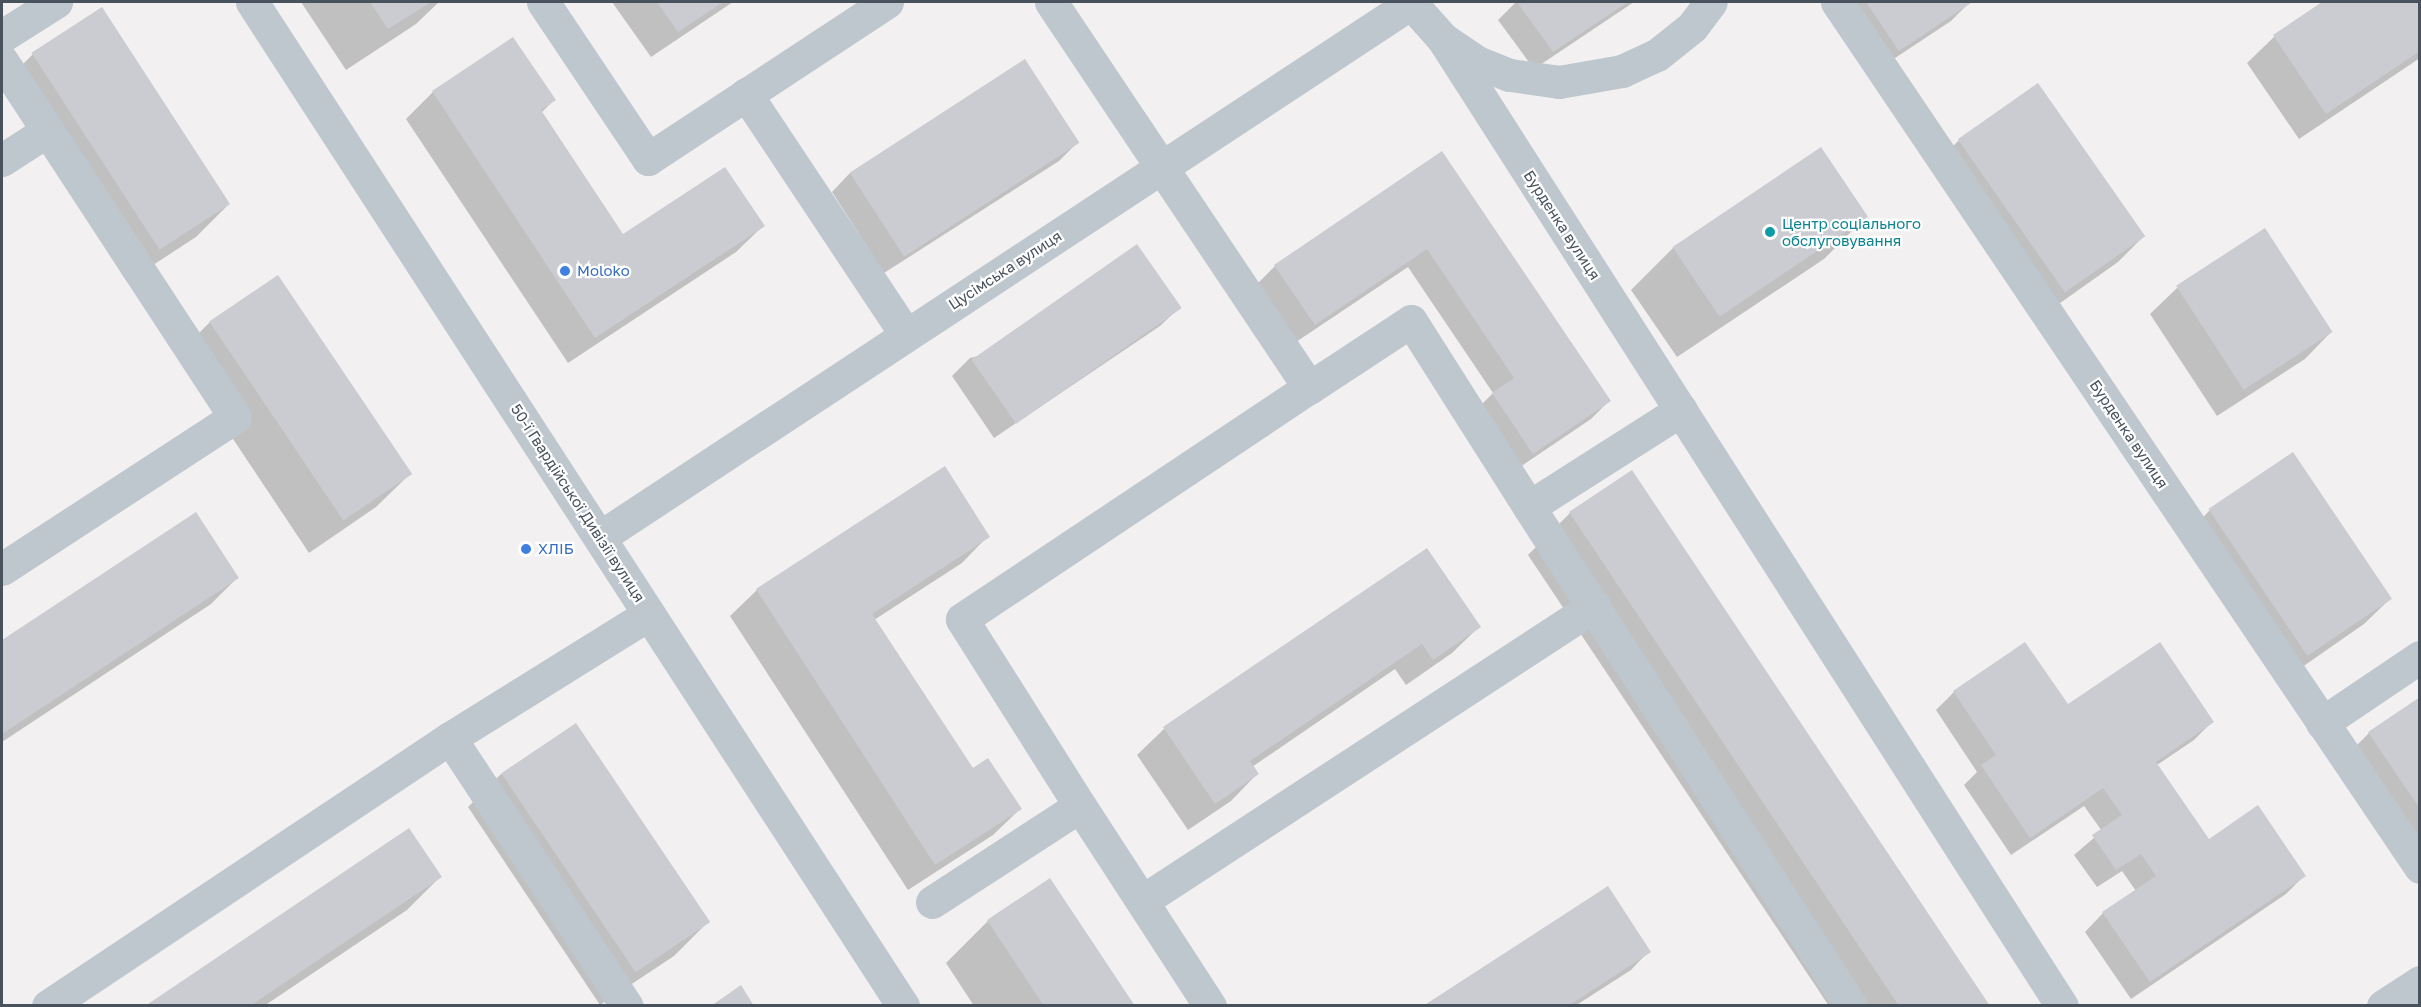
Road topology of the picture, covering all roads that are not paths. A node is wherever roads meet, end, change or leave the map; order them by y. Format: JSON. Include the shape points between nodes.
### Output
{"nodes":[{"id":1,"x":56,"y":2,"type":"edge"},
{"id":2,"x":252,"y":2,"type":"edge"},
{"id":3,"x":543,"y":2,"type":"edge"},
{"id":4,"x":887,"y":2,"type":"edge"},
{"id":5,"x":1051,"y":2,"type":"edge"},
{"id":6,"x":1410,"y":2,"type":"edge"},
{"id":7,"x":1711,"y":2,"type":"edge"},
{"id":8,"x":1837,"y":2,"type":"edge"},
{"id":9,"x":2,"y":36,"type":"edge"},
{"id":10,"x":1443,"y":39,"type":"junction"},
{"id":11,"x":2,"y":61,"type":"edge"},
{"id":12,"x":746,"y":94,"type":"junction"},
{"id":13,"x":47,"y":130,"type":"junction"},
{"id":14,"x":2,"y":160,"type":"edge"},
{"id":15,"x":1164,"y":166,"type":"junction"},
{"id":16,"x":906,"y":335,"type":"junction"},
{"id":17,"x":1309,"y":388,"type":"junction"},
{"id":18,"x":1681,"y":410,"type":"junction"},
{"id":19,"x":1529,"y":507,"type":"junction"},
{"id":20,"x":600,"y":537,"type":"junction"},
{"id":21,"x":2,"y":569,"type":"edge"},
{"id":22,"x":1594,"y":606,"type":"junction"},
{"id":23,"x":649,"y":614,"type":"junction"},
{"id":24,"x":2420,"y":657,"type":"edge"},
{"id":25,"x":2322,"y":723,"type":"junction"},
{"id":26,"x":450,"y":738,"type":"junction"},
{"id":27,"x":1080,"y":806,"type":"junction"},
{"id":28,"x":2420,"y":867,"type":"edge"},
{"id":29,"x":932,"y":902,"type":"dead end"},
{"id":30,"x":1142,"y":902,"type":"junction"},
{"id":31,"x":2420,"y":982,"type":"edge"},
{"id":32,"x":48,"y":1005,"type":"edge"},
{"id":33,"x":627,"y":1005,"type":"edge"},
{"id":34,"x":903,"y":1005,"type":"edge"},
{"id":35,"x":1210,"y":1005,"type":"edge"},
{"id":36,"x":1851,"y":1005,"type":"edge"},
{"id":37,"x":2062,"y":1005,"type":"edge"},
{"id":38,"x":2383,"y":1005,"type":"edge"}],
"edges":[{"from":1,"to":9,"type":"street"},
{"from":2,"to":20,"type":"street","name":"50-ї Гвардійської Дивізії вулиця"},
{"from":3,"to":12,"type":"street","via":[[648,159]]},
{"from":4,"to":12,"type":"street"},
{"from":5,"to":15,"type":"street"},
{"from":6,"to":10,"type":"street"},
{"from":6,"to":15,"type":"street","name":"Цусімська вулиця"},
{"from":7,"to":10,"type":"street","via":[[1692,27],[1657,55],[1622,71],[1559,82],[1510,75],[1477,62]]},
{"from":8,"to":25,"type":"street","name":"Бурденка вулиця"},
{"from":10,"to":18,"type":"street","name":"Бурденка вулиця"},
{"from":11,"to":13,"type":"street"},
{"from":12,"to":16,"type":"street"},
{"from":13,"to":14,"type":"street"},
{"from":13,"to":21,"type":"street","via":[[235,417]]},
{"from":15,"to":16,"type":"street","name":"Цусімська вулиця"},
{"from":15,"to":17,"type":"street"},
{"from":16,"to":20,"type":"street","name":"Цусімська вулиця"},
{"from":17,"to":19,"type":"street","via":[[1410,321]]},
{"from":17,"to":27,"type":"street","via":[[962,619]]},
{"from":18,"to":19,"type":"street"},
{"from":18,"to":37,"type":"street","name":"Бурденка вулиця"},
{"from":19,"to":22,"type":"street"},
{"from":20,"to":23,"type":"street","name":"50-ї Гвардійської Дивізії вулиця"},
{"from":22,"to":30,"type":"street"},
{"from":22,"to":36,"type":"street"},
{"from":23,"to":26,"type":"street"},
{"from":23,"to":34,"type":"street","name":"50-ї Гвардійської Дивізії вулиця"},
{"from":24,"to":25,"type":"street"},
{"from":25,"to":28,"type":"street","name":"Бурденка вулиця"},
{"from":26,"to":32,"type":"street"},
{"from":26,"to":33,"type":"street"},
{"from":27,"to":29,"type":"street"},
{"from":27,"to":30,"type":"street"},
{"from":30,"to":35,"type":"street"},
{"from":31,"to":38,"type":"street"}]}
